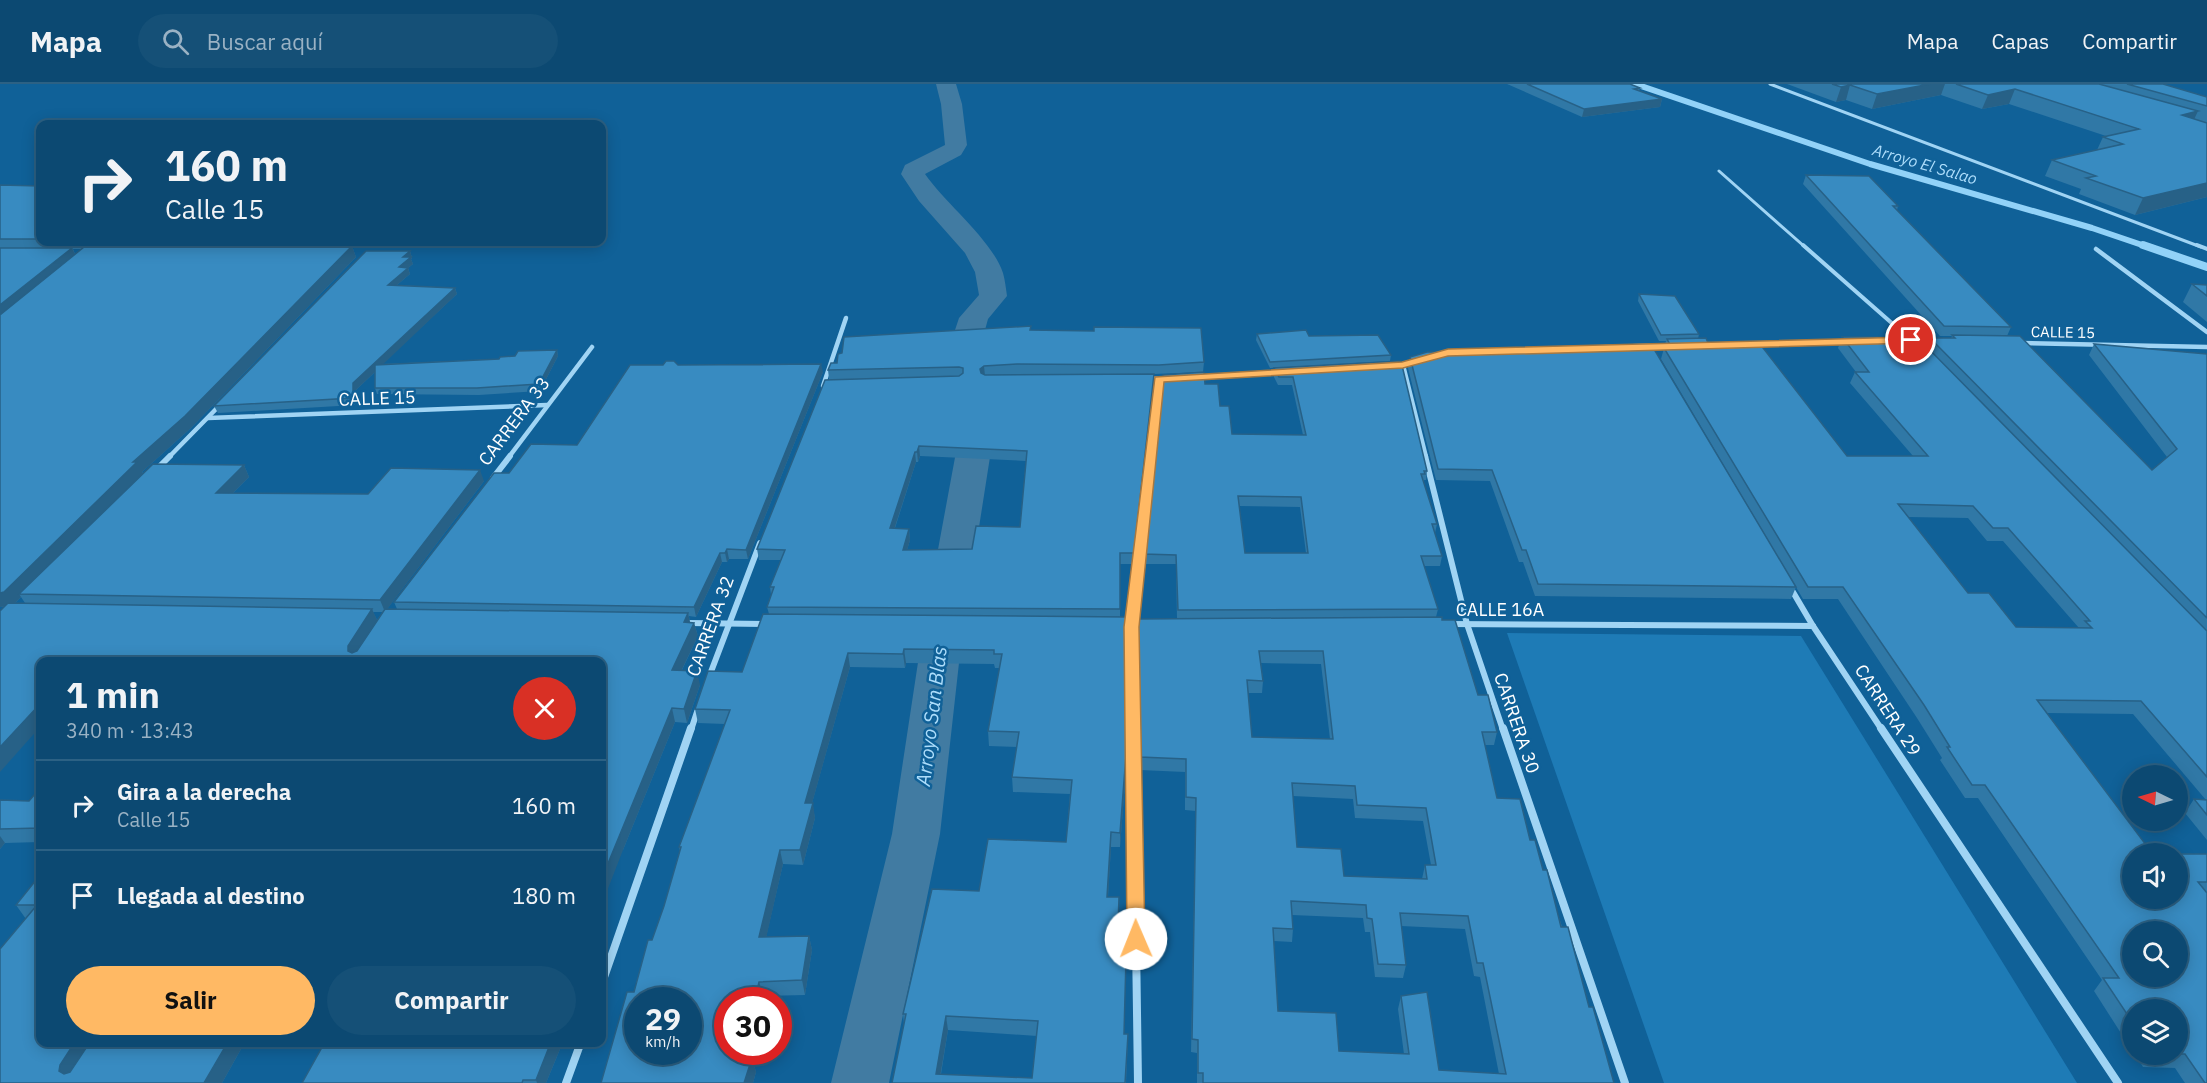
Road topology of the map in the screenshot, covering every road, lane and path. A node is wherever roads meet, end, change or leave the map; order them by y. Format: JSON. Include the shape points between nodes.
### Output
{"nodes":[{"id":1,"x":1770,"y":84,"type":"edge"},
{"id":2,"x":1719,"y":171,"type":"dead end"},
{"id":3,"x":2096,"y":249,"type":"dead end"},
{"id":4,"x":2207,"y":249,"type":"edge"},
{"id":5,"x":846,"y":318,"type":"dead end"},
{"id":6,"x":2207,"y":332,"type":"edge"},
{"id":7,"x":1899,"y":340,"type":"edge"},
{"id":8,"x":1911,"y":340,"type":"junction"},
{"id":9,"x":1946,"y":341,"type":"edge"},
{"id":10,"x":1851,"y":342,"type":"edge"},
{"id":11,"x":2017,"y":343,"type":"edge"},
{"id":12,"x":1732,"y":344,"type":"edge"},
{"id":13,"x":1684,"y":345,"type":"edge"},
{"id":14,"x":1648,"y":346,"type":"junction"},
{"id":15,"x":592,"y":347,"type":"dead end"},
{"id":16,"x":2207,"y":347,"type":"edge"},
{"id":17,"x":1566,"y":348,"type":"edge"},
{"id":18,"x":1919,"y":349,"type":"edge"},
{"id":19,"x":1519,"y":350,"type":"edge"},
{"id":20,"x":1448,"y":352,"type":"edge"},
{"id":21,"x":1654,"y":356,"type":"edge"},
{"id":22,"x":1425,"y":359,"type":"edge"},
{"id":23,"x":1403,"y":365,"type":"junction"},
{"id":24,"x":818,"y":366,"type":"edge"},
{"id":25,"x":830,"y":366,"type":"junction"},
{"id":26,"x":1391,"y":366,"type":"edge"},
{"id":27,"x":1287,"y":372,"type":"edge"},
{"id":28,"x":1194,"y":377,"type":"edge"},
{"id":29,"x":1182,"y":378,"type":"edge"},
{"id":30,"x":1136,"y":379,"type":"edge"},
{"id":31,"x":1159,"y":379,"type":"junction"},
{"id":32,"x":823,"y":385,"type":"junction"},
{"id":33,"x":835,"y":385,"type":"edge"},
{"id":34,"x":819,"y":396,"type":"edge"},
{"id":35,"x":222,"y":403,"type":"edge"},
{"id":36,"x":547,"y":405,"type":"junction"},
{"id":37,"x":208,"y":418,"type":"junction"},
{"id":38,"x":149,"y":477,"type":"edge"},
{"id":39,"x":485,"y":488,"type":"edge"},
{"id":40,"x":762,"y":537,"type":"edge"},
{"id":41,"x":1783,"y":576,"type":"edge"},
{"id":42,"x":681,"y":623,"type":"edge"},
{"id":43,"x":727,"y":624,"type":"junction"},
{"id":44,"x":772,"y":624,"type":"edge"},
{"id":45,"x":1443,"y":624,"type":"edge"},
{"id":46,"x":1467,"y":624,"type":"junction"},
{"id":47,"x":1813,"y":626,"type":"junction"},
{"id":48,"x":1108,"y":627,"type":"edge"},
{"id":49,"x":1131,"y":627,"type":"junction"},
{"id":50,"x":1155,"y":627,"type":"edge"},
{"id":51,"x":708,"y":680,"type":"edge"},
{"id":52,"x":700,"y":702,"type":"edge"},
{"id":53,"x":606,"y":972,"type":"edge"},
{"id":54,"x":579,"y":1047,"type":"edge"},
{"id":55,"x":566,"y":1083,"type":"edge"},
{"id":56,"x":1138,"y":1083,"type":"edge"},
{"id":57,"x":1625,"y":1083,"type":"edge"},
{"id":58,"x":2118,"y":1083,"type":"edge"}],
"edges":[{"from":1,"to":4,"type":"lane"},
{"from":2,"to":8,"type":"lane"},
{"from":3,"to":6,"type":"street"},
{"from":5,"to":25,"type":"street"},
{"from":7,"to":8,"type":"street"},
{"from":8,"to":9,"type":"street"},
{"from":8,"to":18,"type":"street"},
{"from":10,"to":12,"type":"street"},
{"from":11,"to":16,"type":"street","name":"CALLE 15"},
{"from":13,"to":14,"type":"street"},
{"from":14,"to":17,"type":"street"},
{"from":14,"to":21,"type":"street"},
{"from":15,"to":36,"type":"street","name":"CARRERA 33"},
{"from":19,"to":20,"type":"street"},
{"from":22,"to":23,"type":"street"},
{"from":23,"to":26,"type":"street"},
{"from":23,"to":46,"type":"street","name":"CARRERA 30"},
{"from":24,"to":25,"type":"street"},
{"from":25,"to":32,"type":"street"},
{"from":27,"to":28,"type":"street"},
{"from":29,"to":31,"type":"street"},
{"from":30,"to":31,"type":"street"},
{"from":31,"to":49,"type":"street"},
{"from":32,"to":33,"type":"street"},
{"from":32,"to":34,"type":"street"},
{"from":35,"to":37,"type":"street"},
{"from":36,"to":37,"type":"street","name":"CALLE 15"},
{"from":36,"to":39,"type":"street","name":"CARRERA 33"},
{"from":37,"to":38,"type":"street"},
{"from":40,"to":43,"type":"street","name":"CARRERA 32"},
{"from":41,"to":47,"type":"street","name":"CARRERA 29"},
{"from":42,"to":43,"type":"street"},
{"from":43,"to":44,"type":"street"},
{"from":43,"to":51,"type":"street","name":"CARRERA 32"},
{"from":45,"to":46,"type":"street","name":"CALLE 16A"},
{"from":46,"to":47,"type":"street","name":"CALLE 16A"},
{"from":46,"to":57,"type":"street","name":"CARRERA 30"},
{"from":47,"to":58,"type":"street","name":"CARRERA 29"},
{"from":48,"to":49,"type":"street"},
{"from":49,"to":50,"type":"street"},
{"from":49,"to":56,"type":"street"},
{"from":52,"to":53,"type":"street","name":"CARRERA 32"},
{"from":54,"to":55,"type":"street"}]}
